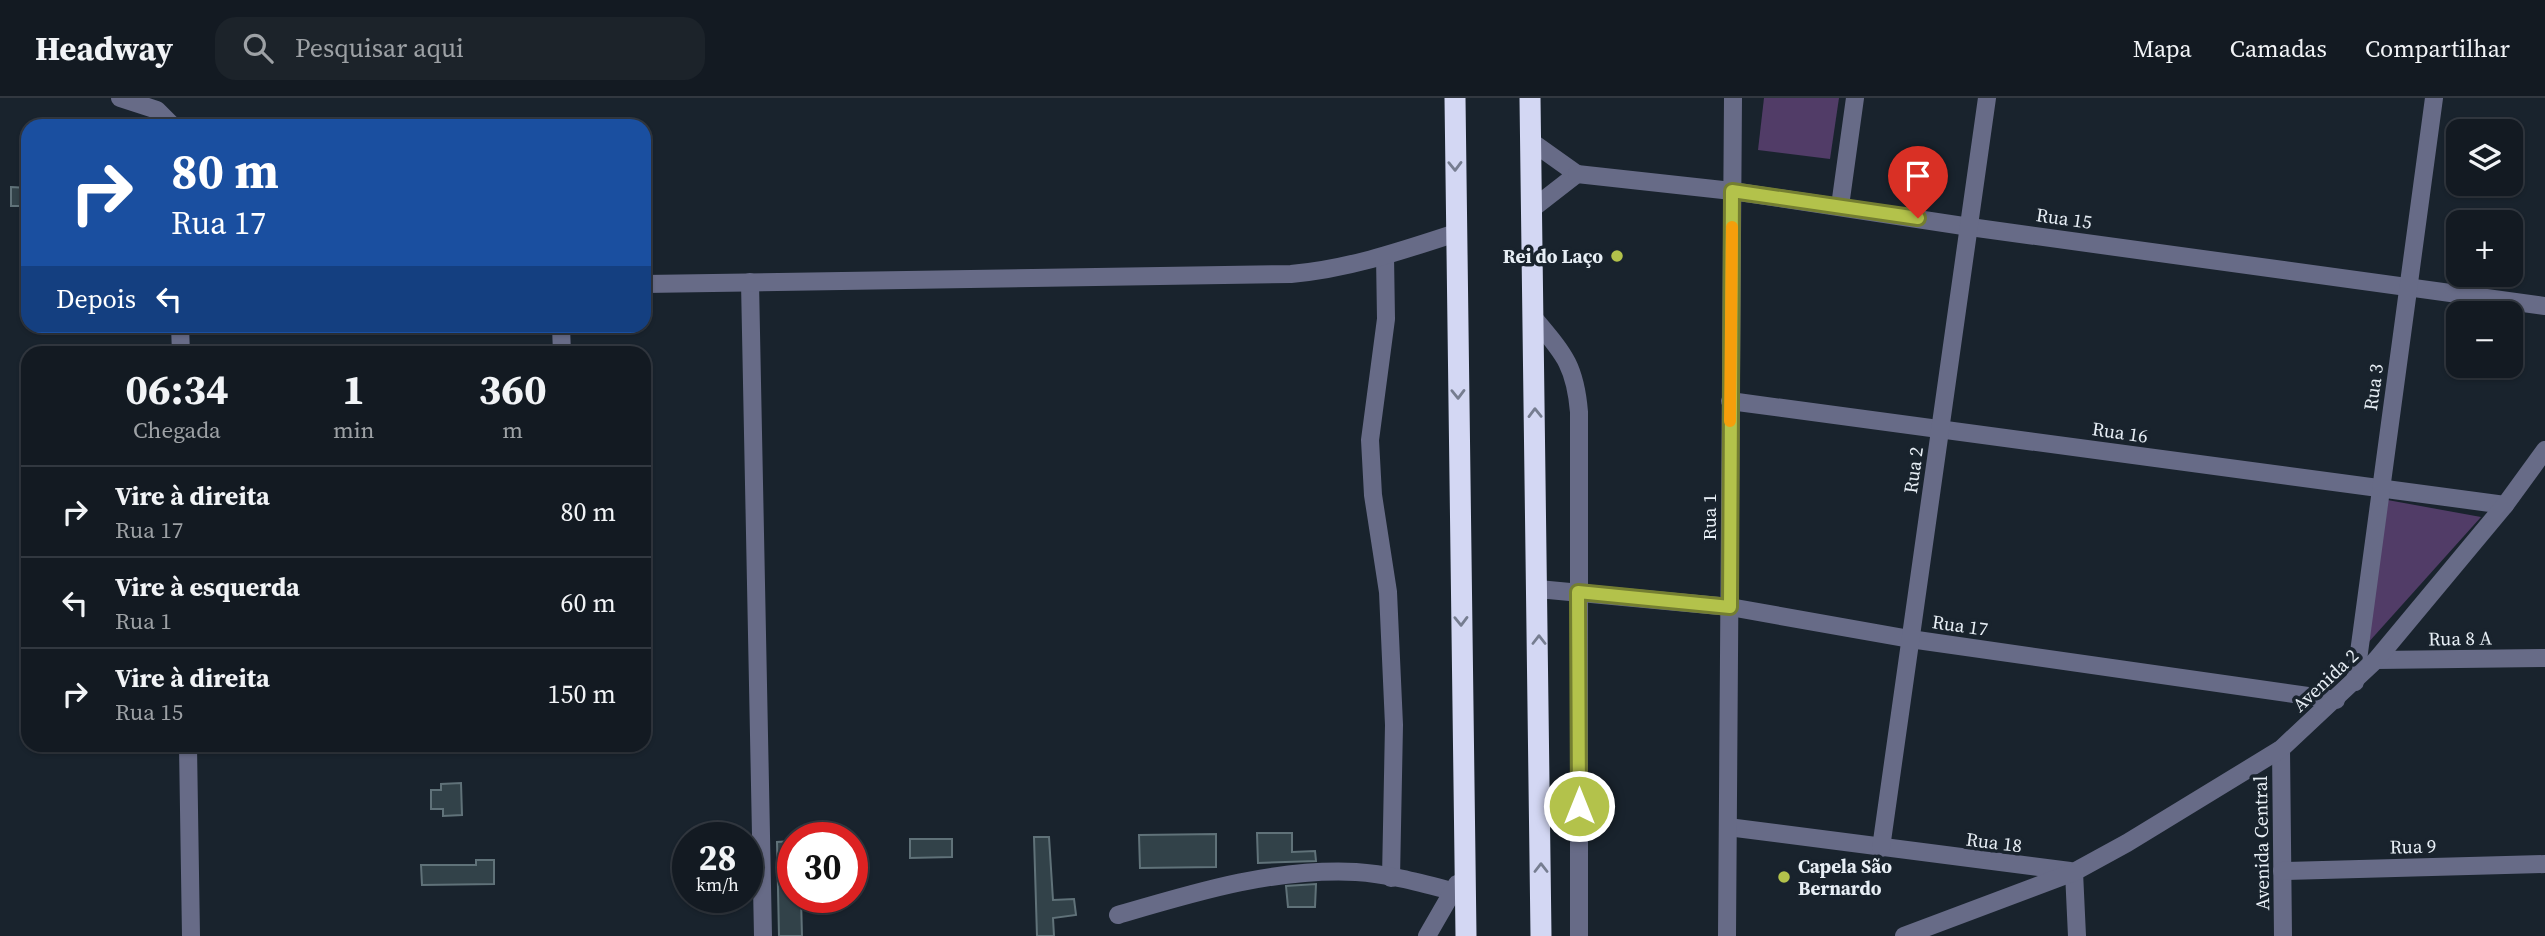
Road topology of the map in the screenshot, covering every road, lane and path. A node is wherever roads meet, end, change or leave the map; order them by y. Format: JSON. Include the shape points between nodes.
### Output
{"nodes":[{"id":1,"x":120,"y":98,"type":"edge"},
{"id":2,"x":1455,"y":98,"type":"edge"},
{"id":3,"x":1530,"y":98,"type":"edge"},
{"id":4,"x":1733,"y":98,"type":"edge"},
{"id":5,"x":1855,"y":98,"type":"edge"},
{"id":6,"x":1987,"y":98,"type":"edge"},
{"id":7,"x":2434,"y":98,"type":"edge"},
{"id":8,"x":166,"y":119,"type":"edge"},
{"id":9,"x":1532,"y":142,"type":"junction"},
{"id":10,"x":1577,"y":174,"type":"junction"},
{"id":11,"x":1732,"y":191,"type":"junction"},
{"id":12,"x":1840,"y":206,"type":"junction"},
{"id":13,"x":1532,"y":209,"type":"junction"},
{"id":14,"x":1970,"y":227,"type":"junction"},
{"id":15,"x":1456,"y":233,"type":"junction"},
{"id":16,"x":1385,"y":256,"type":"junction"},
{"id":17,"x":750,"y":282,"type":"junction"},
{"id":18,"x":651,"y":284,"type":"edge"},
{"id":19,"x":2408,"y":287,"type":"junction"},
{"id":20,"x":2545,"y":306,"type":"edge"},
{"id":21,"x":1534,"y":317,"type":"junction"},
{"id":22,"x":1730,"y":401,"type":"junction"},
{"id":23,"x":1941,"y":428,"type":"junction"},
{"id":24,"x":2545,"y":450,"type":"edge"},
{"id":25,"x":2379,"y":488,"type":"junction"},
{"id":26,"x":2505,"y":505,"type":"junction"},
{"id":27,"x":1538,"y":589,"type":"junction"},
{"id":28,"x":1578,"y":592,"type":"junction"},
{"id":29,"x":1730,"y":607,"type":"junction"},
{"id":30,"x":1910,"y":639,"type":"junction"},
{"id":31,"x":2545,"y":658,"type":"edge"},
{"id":32,"x":2376,"y":660,"type":"junction"},
{"id":33,"x":2355,"y":682,"type":"junction"},
{"id":34,"x":2336,"y":700,"type":"junction"},
{"id":35,"x":2281,"y":749,"type":"junction"},
{"id":36,"x":188,"y":752,"type":"edge"},
{"id":37,"x":1728,"y":828,"type":"junction"},
{"id":38,"x":1881,"y":848,"type":"junction"},
{"id":39,"x":2545,"y":864,"type":"edge"},
{"id":40,"x":2282,"y":870,"type":"junction"},
{"id":41,"x":1464,"y":872,"type":"junction"},
{"id":42,"x":2074,"y":872,"type":"junction"},
{"id":43,"x":1391,"y":878,"type":"junction"},
{"id":44,"x":1452,"y":891,"type":"junction"},
{"id":45,"x":1118,"y":915,"type":"dead end"},
{"id":46,"x":191,"y":936,"type":"edge"},
{"id":47,"x":762,"y":936,"type":"edge"},
{"id":48,"x":1427,"y":936,"type":"edge"},
{"id":49,"x":1466,"y":936,"type":"edge"},
{"id":50,"x":1541,"y":936,"type":"edge"},
{"id":51,"x":1579,"y":936,"type":"edge"},
{"id":52,"x":1727,"y":936,"type":"edge"},
{"id":53,"x":1903,"y":936,"type":"edge"},
{"id":54,"x":2077,"y":936,"type":"edge"},
{"id":55,"x":2283,"y":936,"type":"edge"}],
"edges":[{"from":1,"to":8,"type":"street","via":[[157,110]]},
{"from":2,"to":15,"type":"highway","one_way":true},
{"from":3,"to":9,"type":"highway"},
{"from":4,"to":11,"type":"street","name":"Rua 1"},
{"from":5,"to":12,"type":"street"},
{"from":6,"to":14,"type":"street","name":"Rua 2"},
{"from":7,"to":19,"type":"street","name":"Rua 3"},
{"from":9,"to":10,"type":"street"},
{"from":9,"to":13,"type":"highway"},
{"from":10,"to":11,"type":"street","name":"Rua 15"},
{"from":10,"to":13,"type":"street"},
{"from":11,"to":12,"type":"street","name":"Rua 15"},
{"from":11,"to":22,"type":"street","name":"Rua 1"},
{"from":12,"to":14,"type":"street","name":"Rua 15"},
{"from":13,"to":21,"type":"highway"},
{"from":14,"to":19,"type":"street","name":"Rua 15"},
{"from":14,"to":23,"type":"street","name":"Rua 2"},
{"from":15,"to":16,"type":"street"},
{"from":15,"to":41,"type":"highway","one_way":true},
{"from":16,"to":17,"type":"street","via":[[1291,274]]},
{"from":16,"to":43,"type":"street","via":[[1386,319],[1370,440],[1388,592],[1394,725]]},
{"from":17,"to":18,"type":"street"},
{"from":17,"to":47,"type":"street"},
{"from":19,"to":20,"type":"street","name":"Rua 15"},
{"from":19,"to":25,"type":"street","name":"Rua 3"},
{"from":27,"to":21,"type":"highway","one_way":true},
{"from":21,"to":28,"type":"street","via":[[1563,354],[1577,392]]},
{"from":22,"to":23,"type":"street","name":"Rua 16"},
{"from":22,"to":29,"type":"street","name":"Rua 1"},
{"from":23,"to":25,"type":"street","name":"Rua 16"},
{"from":23,"to":30,"type":"street","name":"Rua 2"},
{"from":24,"to":26,"type":"street","name":"Avenida 2"},
{"from":25,"to":26,"type":"street","name":"Rua 16"},
{"from":25,"to":33,"type":"street","name":"Rua 3"},
{"from":26,"to":32,"type":"street","name":"Avenida 2"},
{"from":27,"to":28,"type":"street","name":"Rua 17"},
{"from":50,"to":27,"type":"highway","one_way":true},
{"from":28,"to":29,"type":"street","name":"Rua 17"},
{"from":28,"to":51,"type":"street"},
{"from":29,"to":30,"type":"street","name":"Rua 17"},
{"from":29,"to":37,"type":"street","name":"Rua 1"},
{"from":30,"to":34,"type":"street","name":"Rua 17"},
{"from":30,"to":38,"type":"street","name":"Rua 2"},
{"from":31,"to":32,"type":"street","name":"Rua 8 A"},
{"from":32,"to":33,"type":"street","name":"Avenida 2"},
{"from":33,"to":34,"type":"street","name":"Avenida 2"},
{"from":34,"to":35,"type":"street","name":"Avenida 2"},
{"from":35,"to":40,"type":"street","name":"Avenida Central"},
{"from":35,"to":42,"type":"street","name":"Avenida 2"},
{"from":36,"to":46,"type":"street"},
{"from":37,"to":38,"type":"street","name":"Rua 18"},
{"from":37,"to":52,"type":"street","name":"Rua 1"},
{"from":38,"to":42,"type":"street","name":"Rua 18"},
{"from":39,"to":40,"type":"street","name":"Rua 9"},
{"from":40,"to":55,"type":"street","name":"Avenida Central"},
{"from":41,"to":44,"type":"street"},
{"from":41,"to":49,"type":"highway"},
{"from":42,"to":53,"type":"street"},
{"from":42,"to":54,"type":"street"},
{"from":43,"to":44,"type":"street"},
{"from":43,"to":45,"type":"street","via":[[1320,872],[1264,878]]},
{"from":44,"to":48,"type":"street"}]}
